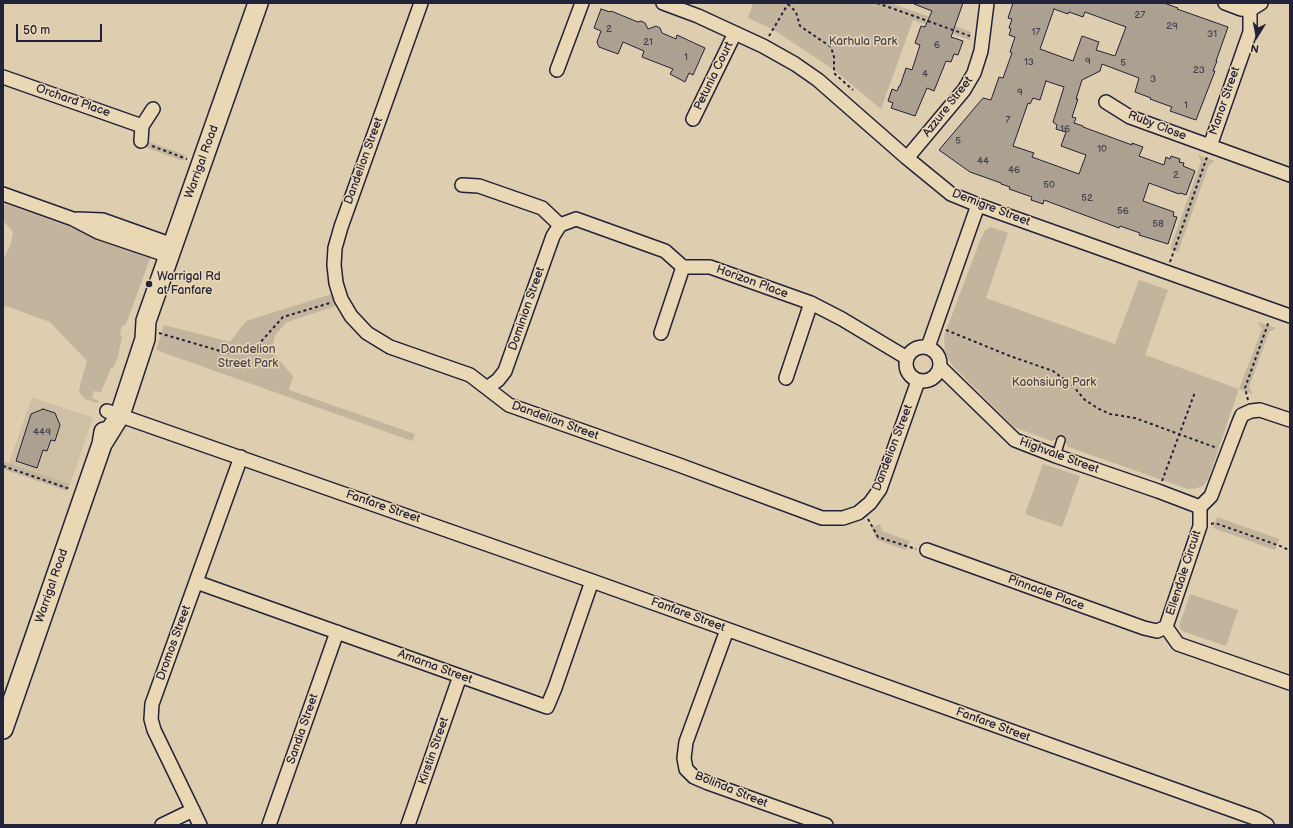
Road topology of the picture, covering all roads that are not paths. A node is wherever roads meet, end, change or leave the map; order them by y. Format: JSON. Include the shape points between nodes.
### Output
{"nodes":[{"id":1,"x":258,"y":3,"type":"edge"},
{"id":2,"x":420,"y":3,"type":"edge"},
{"id":3,"x":582,"y":3,"type":"edge"},
{"id":4,"x":663,"y":3,"type":"edge"},
{"id":5,"x":987,"y":3,"type":"edge"},
{"id":6,"x":1225,"y":3,"type":"edge"},
{"id":7,"x":1256,"y":6,"type":"edge"},
{"id":8,"x":735,"y":33,"type":"junction"},
{"id":9,"x":557,"y":70,"type":"dead end"},
{"id":10,"x":3,"y":77,"type":"edge"},
{"id":11,"x":1106,"y":102,"type":"dead end"},
{"id":12,"x":153,"y":109,"type":"dead end"},
{"id":13,"x":693,"y":119,"type":"dead end"},
{"id":14,"x":142,"y":126,"type":"junction"},
{"id":15,"x":141,"y":141,"type":"road end"},
{"id":16,"x":1210,"y":146,"type":"junction"},
{"id":17,"x":907,"y":158,"type":"junction"},
{"id":18,"x":1290,"y":175,"type":"edge"},
{"id":19,"x":462,"y":185,"type":"dead end"},
{"id":20,"x":3,"y":194,"type":"edge"},
{"id":21,"x":978,"y":205,"type":"junction"},
{"id":22,"x":560,"y":225,"type":"junction"},
{"id":23,"x":171,"y":251,"type":"junction"},
{"id":24,"x":683,"y":267,"type":"junction"},
{"id":25,"x":811,"y":303,"type":"junction"},
{"id":26,"x":1290,"y":316,"type":"edge"},
{"id":27,"x":661,"y":333,"type":"dead end"},
{"id":28,"x":928,"y":347,"type":"junction"},
{"id":29,"x":907,"y":358,"type":"junction"},
{"id":30,"x":941,"y":368,"type":"junction"},
{"id":31,"x":786,"y":378,"type":"dead end"},
{"id":32,"x":918,"y":381,"type":"junction"},
{"id":33,"x":487,"y":388,"type":"junction"},
{"id":34,"x":113,"y":413,"type":"junction"},
{"id":35,"x":1290,"y":420,"type":"edge"},
{"id":36,"x":1061,"y":440,"type":"dead end"},
{"id":37,"x":1056,"y":456,"type":"junction"},
{"id":38,"x":242,"y":458,"type":"junction"},
{"id":39,"x":1200,"y":507,"type":"junction"},
{"id":40,"x":927,"y":550,"type":"road end"},
{"id":41,"x":592,"y":581,"type":"junction"},
{"id":42,"x":196,"y":582,"type":"junction"},
{"id":43,"x":1166,"y":627,"type":"junction"},
{"id":44,"x":727,"y":630,"type":"junction"},
{"id":45,"x":337,"y":632,"type":"junction"},
{"id":46,"x":460,"y":676,"type":"junction"},
{"id":47,"x":1290,"y":683,"type":"edge"},
{"id":48,"x":3,"y":729,"type":"edge"},
{"id":49,"x":193,"y":810,"type":"junction"},
{"id":50,"x":162,"y":825,"type":"edge"},
{"id":51,"x":200,"y":825,"type":"edge"},
{"id":52,"x":269,"y":825,"type":"edge"},
{"id":53,"x":408,"y":825,"type":"edge"},
{"id":54,"x":826,"y":825,"type":"edge"},
{"id":55,"x":1266,"y":825,"type":"edge"}],
"edges":[{"from":1,"to":23,"type":"main road","name":"Warrigal Road"},
{"from":2,"to":33,"type":"street","name":"Dandelion Street","via":[[341,227],[335,248],[336,283],[341,299],[351,316],[367,333],[390,347],[470,376]]},
{"from":3,"to":9,"type":"street"},
{"from":4,"to":8,"type":"street","name":"Demigre Street"},
{"from":5,"to":17,"type":"street","name":"Azzure Street","via":[[981,51],[974,73],[964,90]]},
{"from":6,"to":7,"type":"street","via":[[1241,9]]},
{"from":7,"to":16,"type":"street","name":"Manor Street","via":[[1250,32]]},
{"from":8,"to":13,"type":"street","name":"Petunia Court"},
{"from":8,"to":17,"type":"street","name":"Demigre Street","via":[[763,46],[818,80]]},
{"from":10,"to":14,"type":"street","name":"Orchard Place"},
{"from":11,"to":16,"type":"street","name":"Ruby Close","via":[[1130,117]]},
{"from":12,"to":14,"type":"street"},
{"from":14,"to":15,"type":"street"},
{"from":16,"to":18,"type":"street","name":"Manor Street"},
{"from":17,"to":21,"type":"street","name":"Demigre Street","via":[[951,194]]},
{"from":19,"to":22,"type":"street","via":[[479,186],[542,208]]},
{"from":20,"to":23,"type":"street","via":[[73,219],[103,220]]},
{"from":21,"to":26,"type":"street","name":"Demigre Street"},
{"from":21,"to":28,"type":"street"},
{"from":22,"to":24,"type":"street","via":[[576,219],[665,251]]},
{"from":22,"to":33,"type":"street","name":"Dominion Street","via":[[553,236],[506,370]]},
{"from":23,"to":34,"type":"main road","name":"Warrigal Road","via":[[152,327]]},
{"from":24,"to":25,"type":"street","name":"Horizon Place","via":[[710,267]]},
{"from":24,"to":27,"type":"street"},
{"from":25,"to":29,"type":"street","name":"Horizon Place"},
{"from":25,"to":31,"type":"street"},
{"from":28,"to":29,"type":"street","via":[[916,348]]},
{"from":28,"to":30,"type":"street","via":[[937,352]]},
{"from":29,"to":32,"type":"street","via":[[908,372]]},
{"from":30,"to":32,"type":"street","via":[[932,379]]},
{"from":30,"to":37,"type":"street","name":"Highvale Street","via":[[1015,440]]},
{"from":32,"to":33,"type":"street","name":"Dandelion Street","via":[[880,489],[862,510],[843,518],[822,518],[509,405]]},
{"from":34,"to":38,"type":"street","name":"Fanfare Street"},
{"from":34,"to":48,"type":"main road","name":"Warrigal Road"},
{"from":35,"to":39,"type":"street","via":[[1266,411],[1251,411],[1242,415],[1212,496]]},
{"from":36,"to":37,"type":"lane"},
{"from":37,"to":39,"type":"street","name":"Highvale Street"},
{"from":38,"to":41,"type":"street","name":"Fanfare Street"},
{"from":38,"to":42,"type":"street","name":"Dromos Street"},
{"from":39,"to":43,"type":"street","name":"Ellendale Circuit","via":[[1200,526]]},
{"from":40,"to":43,"type":"street","name":"Pinnacle Place","via":[[1144,628],[1158,631]]},
{"from":41,"to":44,"type":"street","name":"Fanfare Street"},
{"from":41,"to":46,"type":"street","name":"Amarna Street","via":[[547,707]]},
{"from":42,"to":45,"type":"street","name":"Amarna Street"},
{"from":42,"to":49,"type":"street","name":"Dromos Street","via":[[152,704],[151,719]]},
{"from":43,"to":47,"type":"street","name":"Ellendale Circuit","via":[[1178,644]]},
{"from":44,"to":54,"type":"street","name":"Bolinda Street","via":[[686,742],[686,768],[694,777],[701,780]]},
{"from":44,"to":55,"type":"street","name":"Fanfare Street","via":[[1249,816]]},
{"from":45,"to":46,"type":"street","name":"Amarna Street"},
{"from":45,"to":52,"type":"street","name":"Sandia Street"},
{"from":46,"to":53,"type":"street","name":"Kirstin Street"},
{"from":49,"to":50,"type":"street"},
{"from":49,"to":51,"type":"street","name":"Dromos Street"}]}
